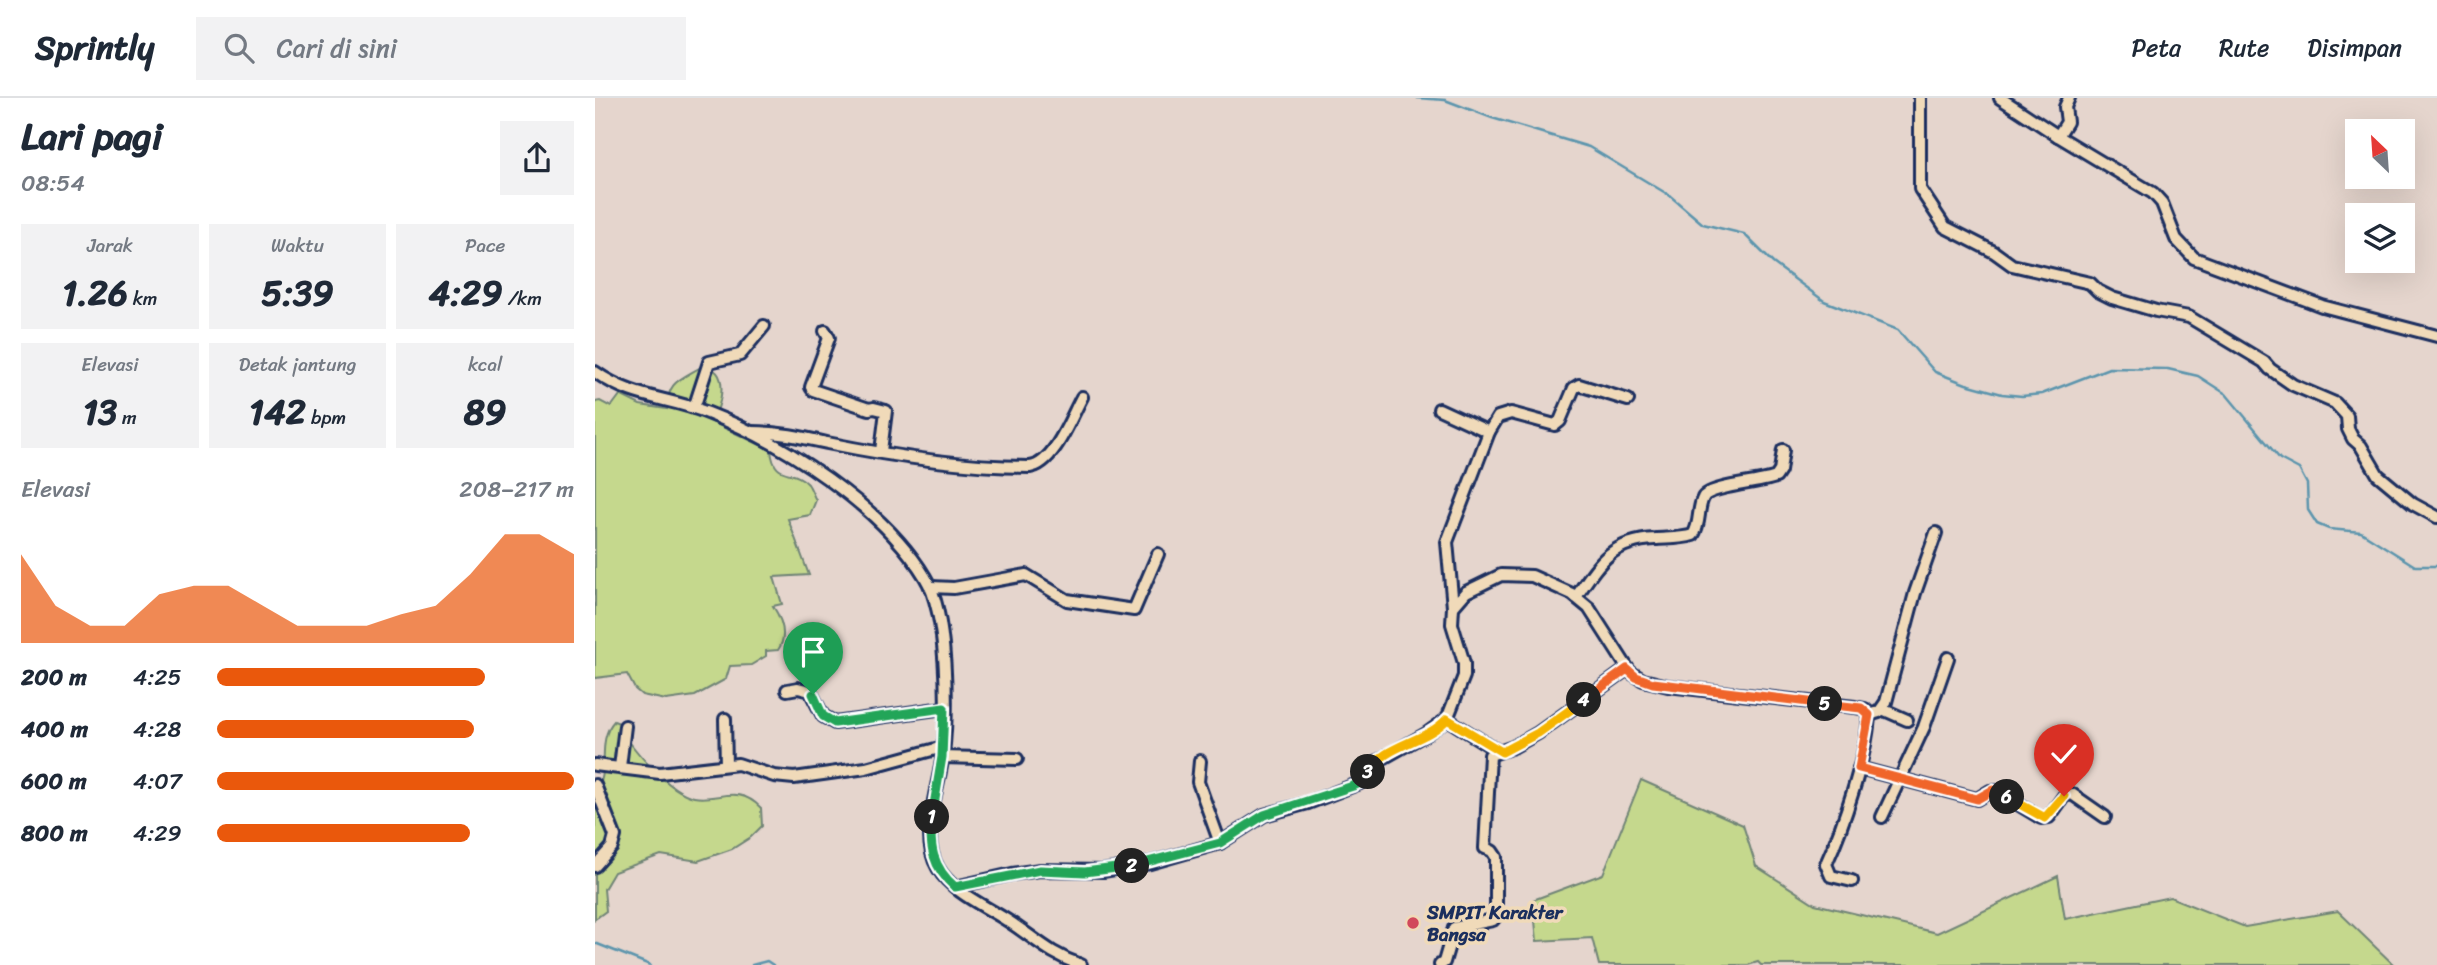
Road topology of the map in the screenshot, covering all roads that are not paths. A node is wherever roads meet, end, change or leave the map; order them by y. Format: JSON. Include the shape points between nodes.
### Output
{"nodes":[{"id":1,"x":1920,"y":98,"type":"edge"},
{"id":2,"x":2000,"y":98,"type":"edge"},
{"id":3,"x":2069,"y":98,"type":"edge"},
{"id":4,"x":2058,"y":136,"type":"junction"},
{"id":5,"x":765,"y":326,"type":"dead end"},
{"id":6,"x":825,"y":331,"type":"dead end"},
{"id":7,"x":2437,"y":335,"type":"edge"},
{"id":8,"x":595,"y":372,"type":"edge"},
{"id":9,"x":1082,"y":397,"type":"dead end"},
{"id":10,"x":1628,"y":400,"type":"dead end"},
{"id":11,"x":694,"y":408,"type":"junction"},
{"id":12,"x":1439,"y":409,"type":"dead end"},
{"id":13,"x":750,"y":432,"type":"junction"},
{"id":14,"x":1489,"y":432,"type":"junction"},
{"id":15,"x":1783,"y":450,"type":"dead end"},
{"id":16,"x":881,"y":451,"type":"junction"},
{"id":17,"x":2437,"y":517,"type":"edge"},
{"id":18,"x":1936,"y":533,"type":"dead end"},
{"id":19,"x":1158,"y":554,"type":"dead end"},
{"id":20,"x":931,"y":587,"type":"junction"},
{"id":21,"x":1576,"y":597,"type":"junction"},
{"id":22,"x":1453,"y":607,"type":"junction"},
{"id":23,"x":1948,"y":658,"type":"dead end"},
{"id":24,"x":1627,"y":669,"type":"junction"},
{"id":25,"x":787,"y":690,"type":"dead end"},
{"id":26,"x":944,"y":708,"type":"junction"},
{"id":27,"x":1882,"y":709,"type":"junction"},
{"id":28,"x":1869,"y":715,"type":"junction"},
{"id":29,"x":726,"y":719,"type":"dead end"},
{"id":30,"x":1447,"y":719,"type":"junction"},
{"id":31,"x":1907,"y":720,"type":"dead end"},
{"id":32,"x":625,"y":726,"type":"dead end"},
{"id":33,"x":1498,"y":751,"type":"junction"},
{"id":34,"x":943,"y":752,"type":"junction"},
{"id":35,"x":1017,"y":759,"type":"dead end"},
{"id":36,"x":1200,"y":761,"type":"dead end"},
{"id":37,"x":595,"y":765,"type":"edge"},
{"id":38,"x":726,"y":765,"type":"junction"},
{"id":39,"x":620,"y":767,"type":"junction"},
{"id":40,"x":1859,"y":768,"type":"junction"},
{"id":41,"x":1898,"y":778,"type":"junction"},
{"id":42,"x":595,"y":785,"type":"edge"},
{"id":43,"x":1882,"y":817,"type":"dead end"},
{"id":44,"x":2105,"y":817,"type":"dead end"},
{"id":45,"x":1220,"y":843,"type":"junction"},
{"id":46,"x":595,"y":866,"type":"edge"},
{"id":47,"x":1852,"y":881,"type":"dead end"},
{"id":48,"x":955,"y":887,"type":"junction"},
{"id":49,"x":1069,"y":963,"type":"edge"},
{"id":50,"x":1081,"y":965,"type":"edge"},
{"id":51,"x":1440,"y":965,"type":"edge"}],
"edges":[{"from":1,"to":17,"type":"street","via":[[1920,189],[1944,227],[2012,265],[2084,281],[2112,298],[2189,317],[2223,336],[2293,385],[2335,403],[2347,416],[2353,439],[2378,475]]},
{"from":2,"to":4,"type":"street"},
{"from":3,"to":4,"type":"street","via":[[2067,122]]},
{"from":4,"to":7,"type":"street","via":[[2158,197],[2176,239],[2195,258],[2322,306]]},
{"from":5,"to":11,"type":"street","via":[[740,355],[709,362]]},
{"from":6,"to":16,"type":"street","via":[[829,338],[811,387],[886,411]]},
{"from":8,"to":11,"type":"street","via":[[629,392]]},
{"from":9,"to":16,"type":"street","via":[[1054,450],[1037,466],[973,466]]},
{"from":10,"to":14,"type":"street","via":[[1579,386],[1555,425],[1504,413]]},
{"from":11,"to":13,"type":"street"},
{"from":12,"to":14,"type":"street"},
{"from":13,"to":16,"type":"street","via":[[792,433]]},
{"from":13,"to":20,"type":"street","via":[[783,448],[843,491],[894,537]]},
{"from":14,"to":22,"type":"street","via":[[1447,542]]},
{"from":15,"to":21,"type":"street","via":[[1776,477],[1710,490],[1702,499],[1693,535],[1621,544],[1603,559]]},
{"from":18,"to":27,"type":"street"},
{"from":19,"to":20,"type":"street","via":[[1134,610],[1067,600],[1026,575]]},
{"from":20,"to":26,"type":"street","via":[[940,624]]},
{"from":21,"to":22,"type":"street","via":[[1532,576],[1501,575],[1466,592]]},
{"from":21,"to":24,"type":"street","via":[[1589,608]]},
{"from":22,"to":30,"type":"street","via":[[1452,624],[1464,676]]},
{"from":23,"to":41,"type":"street"},
{"from":24,"to":28,"type":"street","via":[[1653,683],[1855,707]]},
{"from":24,"to":33,"type":"street","via":[[1548,726]]},
{"from":25,"to":26,"type":"street","via":[[810,691],[823,716],[835,723]]},
{"from":26,"to":34,"type":"street"},
{"from":27,"to":28,"type":"street"},
{"from":27,"to":31,"type":"street"},
{"from":28,"to":40,"type":"street"},
{"from":29,"to":38,"type":"street"},
{"from":30,"to":33,"type":"street"},
{"from":30,"to":45,"type":"street","via":[[1375,762],[1360,783],[1264,815]]},
{"from":32,"to":39,"type":"street"},
{"from":33,"to":51,"type":"street","via":[[1488,760],[1485,848],[1496,857],[1496,916],[1454,928]]},
{"from":34,"to":35,"type":"street"},
{"from":34,"to":38,"type":"street","via":[[794,778],[747,765]]},
{"from":34,"to":48,"type":"street","via":[[931,845],[940,872]]},
{"from":36,"to":45,"type":"street","via":[[1198,782]]},
{"from":37,"to":39,"type":"street"},
{"from":38,"to":39,"type":"street","via":[[660,772]]},
{"from":40,"to":41,"type":"street"},
{"from":40,"to":47,"type":"street","via":[[1826,864],[1831,876]]},
{"from":41,"to":43,"type":"street"},
{"from":41,"to":44,"type":"street","via":[[1977,799],[1996,791],[2041,818],[2049,817],[2064,796],[2072,794]]},
{"from":42,"to":46,"type":"street","via":[[615,836],[612,847]]},
{"from":45,"to":48,"type":"street","via":[[1103,871],[1040,870]]},
{"from":48,"to":49,"type":"street"},
{"from":49,"to":50,"type":"street"}]}
